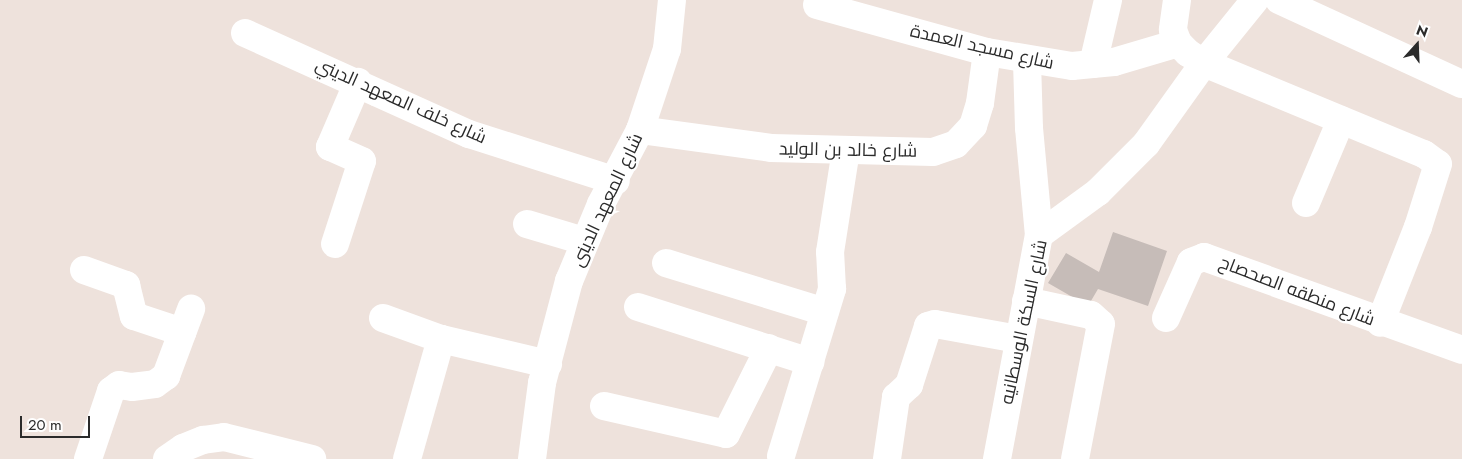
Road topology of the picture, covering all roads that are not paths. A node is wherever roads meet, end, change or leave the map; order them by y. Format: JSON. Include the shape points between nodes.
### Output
{"nodes":[{"id":1,"x":672,"y":0,"type":"edge"},
{"id":2,"x":1108,"y":0,"type":"edge"},
{"id":3,"x":1176,"y":0,"type":"edge"},
{"id":4,"x":1255,"y":0,"type":"edge"},
{"id":5,"x":1279,"y":0,"type":"edge"},
{"id":6,"x":817,"y":5,"type":"dead end"},
{"id":7,"x":245,"y":33,"type":"dead end"},
{"id":8,"x":1178,"y":43,"type":"junction"},
{"id":9,"x":987,"y":52,"type":"junction"},
{"id":10,"x":1027,"y":61,"type":"junction"},
{"id":11,"x":1204,"y":63,"type":"junction"},
{"id":12,"x":1093,"y":64,"type":"junction"},
{"id":13,"x":358,"y":82,"type":"junction"},
{"id":14,"x":1462,"y":84,"type":"edge"},
{"id":15,"x":1341,"y":120,"type":"junction"},
{"id":16,"x":640,"y":130,"type":"junction"},
{"id":17,"x":846,"y":150,"type":"junction"},
{"id":18,"x":616,"y":181,"type":"junction"},
{"id":19,"x":1306,"y":203,"type":"dead end"},
{"id":20,"x":527,"y":224,"type":"dead end"},
{"id":21,"x":1039,"y":235,"type":"junction"},
{"id":22,"x":584,"y":241,"type":"junction"},
{"id":23,"x":334,"y":244,"type":"dead end"},
{"id":24,"x":666,"y":263,"type":"dead end"},
{"id":25,"x":84,"y":270,"type":"dead end"},
{"id":26,"x":1026,"y":301,"type":"junction"},
{"id":27,"x":638,"y":308,"type":"dead end"},
{"id":28,"x":825,"y":312,"type":"junction"},
{"id":29,"x":382,"y":318,"type":"dead end"},
{"id":30,"x":1166,"y":318,"type":"dead end"},
{"id":31,"x":1380,"y":323,"type":"junction"},
{"id":32,"x":441,"y":339,"type":"junction"},
{"id":33,"x":1018,"y":339,"type":"junction"},
{"id":34,"x":769,"y":348,"type":"junction"},
{"id":35,"x":1462,"y":350,"type":"edge"},
{"id":36,"x":810,"y":362,"type":"junction"},
{"id":37,"x":548,"y":364,"type":"junction"},
{"id":38,"x":604,"y":406,"type":"dead end"},
{"id":39,"x":781,"y":456,"type":"dead end"},
{"id":40,"x":88,"y":459,"type":"edge"},
{"id":41,"x":167,"y":459,"type":"edge"},
{"id":42,"x":312,"y":459,"type":"edge"},
{"id":43,"x":408,"y":459,"type":"edge"},
{"id":44,"x":532,"y":459,"type":"edge"},
{"id":45,"x":887,"y":459,"type":"edge"},
{"id":46,"x":997,"y":459,"type":"edge"},
{"id":47,"x":1075,"y":459,"type":"edge"}],
"edges":[{"from":1,"to":16,"type":"street","name":"شارع المعهد الدينى","via":[[667,48]]},
{"from":2,"to":12,"type":"street"},
{"from":3,"to":8,"type":"street","via":[[1173,30]]},
{"from":4,"to":11,"type":"street","name":"شارع السكة الوسطانيه"},
{"from":5,"to":14,"type":"street"},
{"from":6,"to":9,"type":"street","name":"شارع مسجد العمدة"},
{"from":7,"to":13,"type":"street","name":"شارع خلف المعهد الديني"},
{"from":8,"to":11,"type":"street"},
{"from":8,"to":12,"type":"street","name":"شارع مسجد العمدة","via":[[1114,62]]},
{"from":9,"to":10,"type":"street","name":"شارع مسجد العمدة"},
{"from":9,"to":17,"type":"street","name":"شارع خالد بن الوليد","via":[[980,103],[973,126],[956,144],[933,152]]},
{"from":10,"to":12,"type":"street","name":"شارع مسجد العمدة","via":[[1072,66]]},
{"from":10,"to":21,"type":"street","via":[[1029,128]]},
{"from":11,"to":15,"type":"street"},
{"from":11,"to":21,"type":"street","name":"شارع السكة الوسطانيه","via":[[1146,144],[1098,192]]},
{"from":13,"to":18,"type":"street","name":"شارع خلف المعهد الديني","via":[[470,134]]},
{"from":13,"to":23,"type":"street","via":[[330,147],[362,161]]},
{"from":15,"to":19,"type":"street"},
{"from":15,"to":31,"type":"street","via":[[1424,154],[1438,164],[1418,228]]},
{"from":16,"to":17,"type":"street","name":"شارع خالد بن الوليد","via":[[733,145]]},
{"from":16,"to":18,"type":"street","name":"شارع المعهد الدينى"},
{"from":17,"to":28,"type":"street","via":[[830,252],[832,289]]},
{"from":18,"to":22,"type":"street","name":"شارع المعهد الدينى"},
{"from":20,"to":22,"type":"street"},
{"from":21,"to":26,"type":"street","name":"شارع السكة الوسطانيه"},
{"from":22,"to":37,"type":"street","name":"شارع المعهد الدينى","via":[[564,297]]},
{"from":24,"to":28,"type":"street"},
{"from":25,"to":40,"type":"street","via":[[126,285],[134,316],[187,321],[169,371],[162,380],[143,387],[119,385],[111,391]]},
{"from":26,"to":33,"type":"street","name":"شارع السكة الوسطانيه"},
{"from":26,"to":47,"type":"street","via":[[1091,315],[1101,324]]},
{"from":27,"to":34,"type":"street"},
{"from":28,"to":36,"type":"street"},
{"from":29,"to":32,"type":"street"},
{"from":30,"to":31,"type":"street","name":"شارع منطقه الصحصاح","via":[[1191,262],[1204,257]]},
{"from":31,"to":35,"type":"street","name":"شارع منطقه الصحصاح"},
{"from":32,"to":37,"type":"street"},
{"from":32,"to":43,"type":"street"},
{"from":33,"to":45,"type":"street","via":[[935,324],[928,326],[909,385],[896,397]]},
{"from":33,"to":46,"type":"street","name":"شارع السكة الوسطانيه"},
{"from":34,"to":36,"type":"street"},
{"from":34,"to":38,"type":"street","via":[[726,434]]},
{"from":36,"to":39,"type":"street"},
{"from":37,"to":44,"type":"street","name":"شارع المعهد الدينى","via":[[535,418]]},
{"from":41,"to":42,"type":"street","via":[[203,440],[224,438]]}]}
